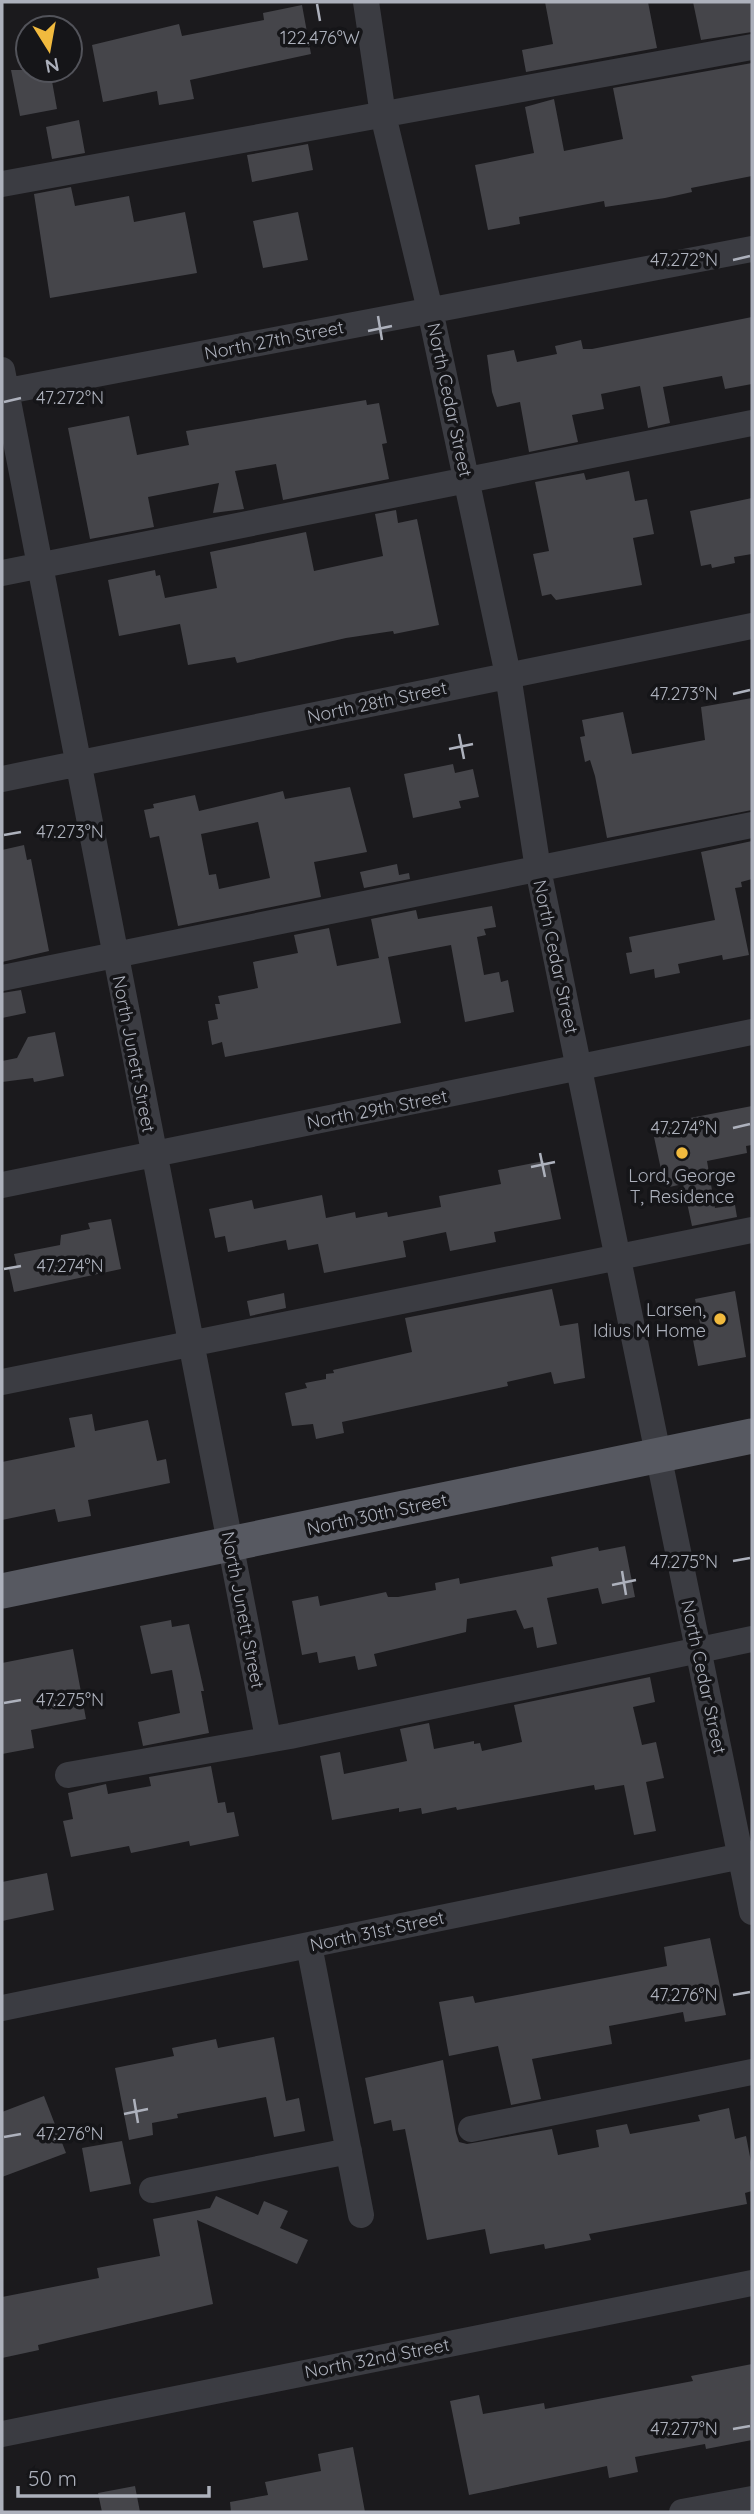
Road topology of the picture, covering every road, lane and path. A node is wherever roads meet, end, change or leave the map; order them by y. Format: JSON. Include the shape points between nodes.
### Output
{"nodes":[{"id":1,"x":366,"y":2,"type":"edge"},
{"id":2,"x":752,"y":47,"type":"edge"},
{"id":3,"x":383,"y":115,"type":"junction"},
{"id":4,"x":2,"y":184,"type":"edge"},
{"id":5,"x":752,"y":249,"type":"edge"},
{"id":6,"x":430,"y":310,"type":"junction"},
{"id":7,"x":3,"y":384,"type":"edge"},
{"id":8,"x":752,"y":423,"type":"edge"},
{"id":9,"x":467,"y":479,"type":"junction"},
{"id":10,"x":41,"y":564,"type":"junction"},
{"id":11,"x":2,"y":573,"type":"edge"},
{"id":12,"x":752,"y":626,"type":"edge"},
{"id":13,"x":508,"y":676,"type":"junction"},
{"id":14,"x":78,"y":763,"type":"junction"},
{"id":15,"x":2,"y":779,"type":"edge"},
{"id":16,"x":752,"y":825,"type":"edge"},
{"id":17,"x":538,"y":869,"type":"junction"},
{"id":18,"x":115,"y":954,"type":"junction"},
{"id":19,"x":2,"y":978,"type":"edge"},
{"id":20,"x":752,"y":1032,"type":"edge"},
{"id":21,"x":579,"y":1068,"type":"junction"},
{"id":22,"x":154,"y":1154,"type":"junction"},
{"id":23,"x":2,"y":1185,"type":"edge"},
{"id":24,"x":752,"y":1230,"type":"edge"},
{"id":25,"x":618,"y":1258,"type":"junction"},
{"id":26,"x":191,"y":1344,"type":"junction"},
{"id":27,"x":2,"y":1382,"type":"edge"},
{"id":28,"x":752,"y":1436,"type":"edge"},
{"id":29,"x":659,"y":1456,"type":"junction"},
{"id":30,"x":230,"y":1544,"type":"junction"},
{"id":31,"x":2,"y":1591,"type":"edge"},
{"id":32,"x":752,"y":1639,"type":"edge"},
{"id":33,"x":698,"y":1650,"type":"junction"},
{"id":34,"x":268,"y":1738,"type":"junction"},
{"id":35,"x":68,"y":1775,"type":"dead end"},
{"id":36,"x":747,"y":1855,"type":"edge"},
{"id":37,"x":752,"y":1912,"type":"edge"},
{"id":38,"x":309,"y":1945,"type":"junction"},
{"id":39,"x":2,"y":2008,"type":"edge"},
{"id":40,"x":752,"y":2072,"type":"edge"},
{"id":41,"x":471,"y":2129,"type":"dead end"},
{"id":42,"x":349,"y":2151,"type":"junction"},
{"id":43,"x":152,"y":2190,"type":"dead end"},
{"id":44,"x":361,"y":2215,"type":"dead end"},
{"id":45,"x":752,"y":2283,"type":"edge"},
{"id":46,"x":2,"y":2434,"type":"edge"},
{"id":47,"x":752,"y":2499,"type":"edge"},
{"id":48,"x":682,"y":2512,"type":"edge"}],
"edges":[{"from":1,"to":3,"type":"street","name":"North Cedar Street"},
{"from":2,"to":3,"type":"street"},
{"from":3,"to":4,"type":"street"},
{"from":3,"to":6,"type":"street","name":"North Cedar Street"},
{"from":5,"to":6,"type":"street","name":"North 27th Street"},
{"from":6,"to":7,"type":"street","name":"North 27th Street"},
{"from":6,"to":9,"type":"street","name":"North Cedar Street"},
{"from":7,"to":10,"type":"street","name":"North Junett Street"},
{"from":8,"to":9,"type":"street"},
{"from":9,"to":10,"type":"street"},
{"from":9,"to":13,"type":"street","name":"North Cedar Street"},
{"from":10,"to":11,"type":"street"},
{"from":10,"to":14,"type":"street","name":"North Junett Street"},
{"from":12,"to":13,"type":"street","name":"North 28th Street"},
{"from":13,"to":14,"type":"street","name":"North 28th Street"},
{"from":13,"to":17,"type":"street","name":"North Cedar Street"},
{"from":14,"to":15,"type":"street","name":"North 28th Street"},
{"from":14,"to":18,"type":"street","name":"North Junett Street"},
{"from":16,"to":17,"type":"street"},
{"from":17,"to":18,"type":"street"},
{"from":17,"to":21,"type":"street","name":"North Cedar Street"},
{"from":18,"to":19,"type":"street"},
{"from":18,"to":22,"type":"street","name":"North Junett Street"},
{"from":20,"to":21,"type":"street","name":"North 29th Street"},
{"from":21,"to":22,"type":"street","name":"North 29th Street"},
{"from":21,"to":25,"type":"street","name":"North Cedar Street"},
{"from":22,"to":23,"type":"street","name":"North 29th Street"},
{"from":22,"to":26,"type":"street","name":"North Junett Street"},
{"from":24,"to":25,"type":"street"},
{"from":25,"to":26,"type":"street"},
{"from":25,"to":29,"type":"street","name":"North Cedar Street"},
{"from":26,"to":27,"type":"street"},
{"from":26,"to":30,"type":"street","name":"North Junett Street"},
{"from":28,"to":29,"type":"main road","name":"North 30th Street"},
{"from":29,"to":30,"type":"main road","name":"North 30th Street"},
{"from":29,"to":33,"type":"street","name":"North Cedar Street"},
{"from":30,"to":31,"type":"main road","name":"North 30th Street"},
{"from":30,"to":34,"type":"street","name":"North Junett Street"},
{"from":32,"to":33,"type":"street"},
{"from":33,"to":34,"type":"street"},
{"from":33,"to":36,"type":"street","name":"North Cedar Street"},
{"from":34,"to":35,"type":"street"},
{"from":36,"to":37,"type":"street","name":"North Cedar Street"},
{"from":36,"to":38,"type":"street","name":"North 31st Street"},
{"from":38,"to":39,"type":"street","name":"North 31st Street"},
{"from":38,"to":42,"type":"street"},
{"from":40,"to":41,"type":"street"},
{"from":42,"to":43,"type":"street"},
{"from":42,"to":44,"type":"street"},
{"from":45,"to":46,"type":"street","name":"North 32nd Street"},
{"from":47,"to":48,"type":"street"}]}
